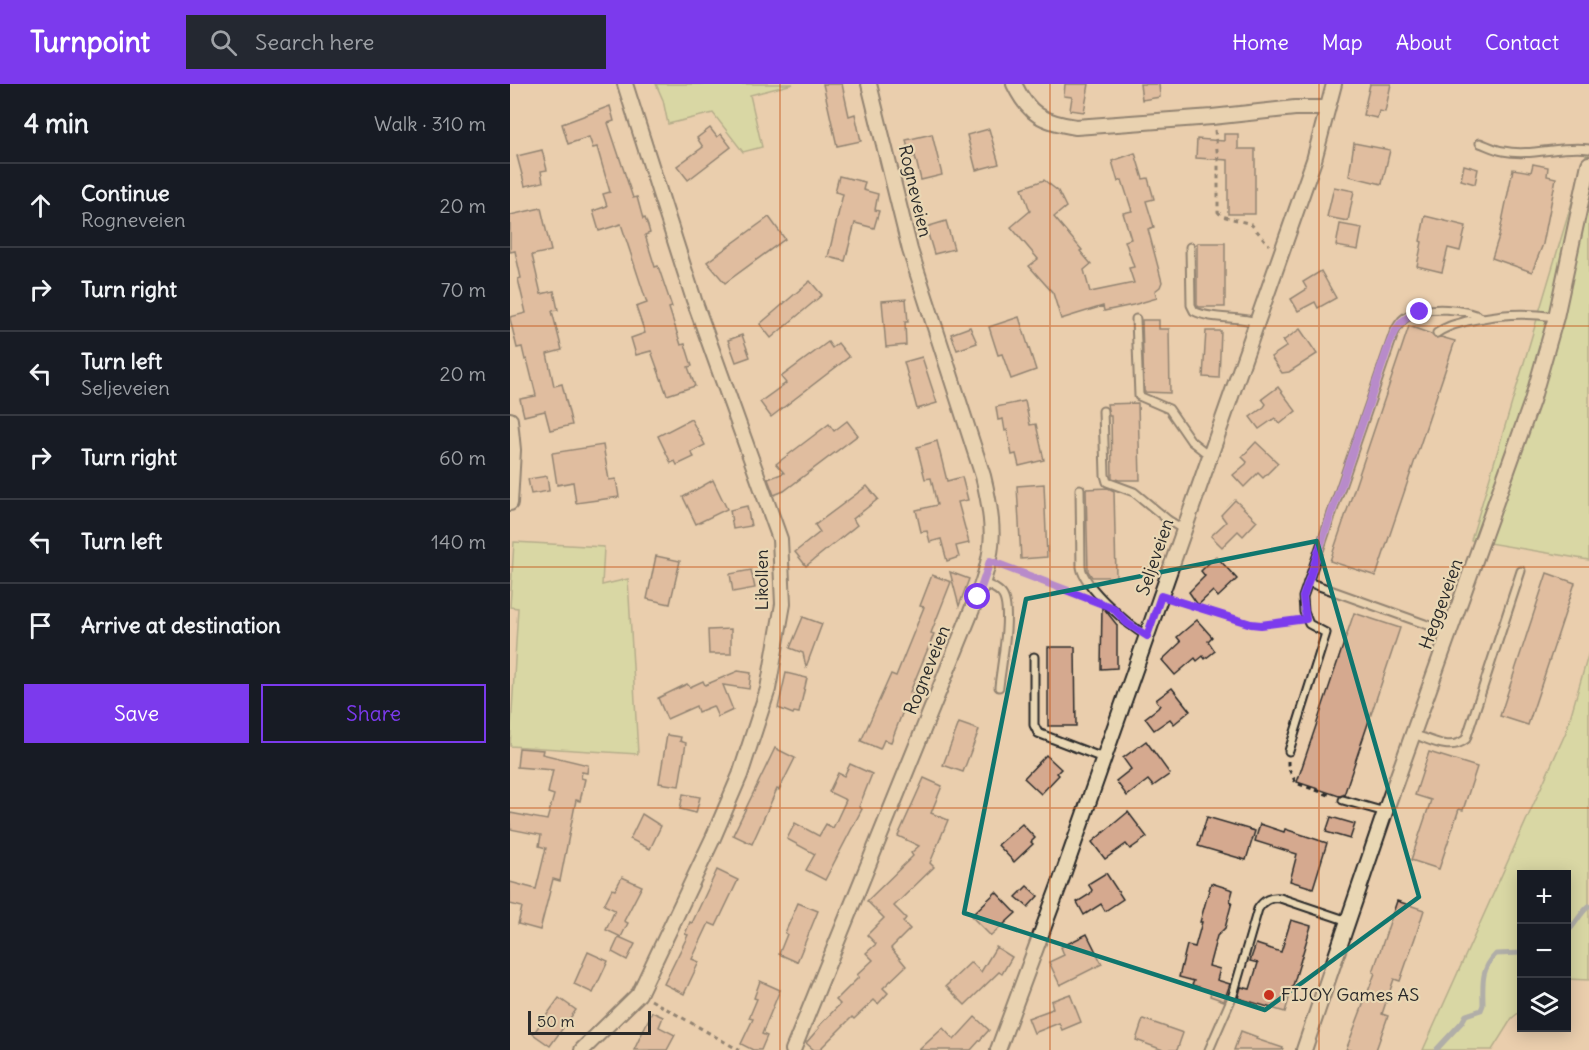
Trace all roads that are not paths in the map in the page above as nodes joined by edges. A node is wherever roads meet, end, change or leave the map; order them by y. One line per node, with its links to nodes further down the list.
1 (625, 84): 34 (street, Likollen)
2 (869, 84): 23 (street, Rogneveien)
3 (1014, 84): 5 (street)
4 (1334, 84): 5 (street, Seljeveien)
5 (1327, 108): 13 (street, Seljeveien)
6 (1480, 143): 7 (lane)
7 (1589, 149)
8 (1589, 164): 10 (street, Heggeveien)
9 (1190, 247): 13 (lane)
10 (1556, 317): 11 (lane); 24 (street, Heggeveien)
11 (1482, 318): 14 (lane); 22 (lane)
12 (1136, 319): 17 (lane)
13 (1257, 322): 17 (street, Seljeveien)
14 (1437, 333)
15 (1103, 411): 20 (lane)
16 (510, 420): 19 (street)
17 (1210, 456): 20 (street, Seljeveien)
18 (1080, 489): 25 (lane)
19 (510, 503)
20 (1184, 530): 25 (street, Seljeveien)
21 (1521, 571): 28 (lane)
22 (1308, 582): 24 (lane); 29 (lane)
23 (983, 583): 27 (lane); 35 (street, Rogneveien)
24 (1450, 633): 28 (street, Heggeveien)
25 (1147, 636): 30 (street, Seljeveien)
26 (1034, 657): 30 (lane)
27 (999, 687)
28 (1413, 734): 32 (street, Heggeveien)
29 (1289, 751)
30 (1103, 758): 36 (street, Seljeveien)
31 (1343, 800): 32 (lane)
32 (1385, 812): 33 (street, Heggeveien)
33 (1348, 921): 37 (lane); 38 (street, Heggeveien)
34 (582, 1050)
35 (793, 1050)
36 (998, 1050)
37 (1209, 1050)
38 (1305, 1050)

